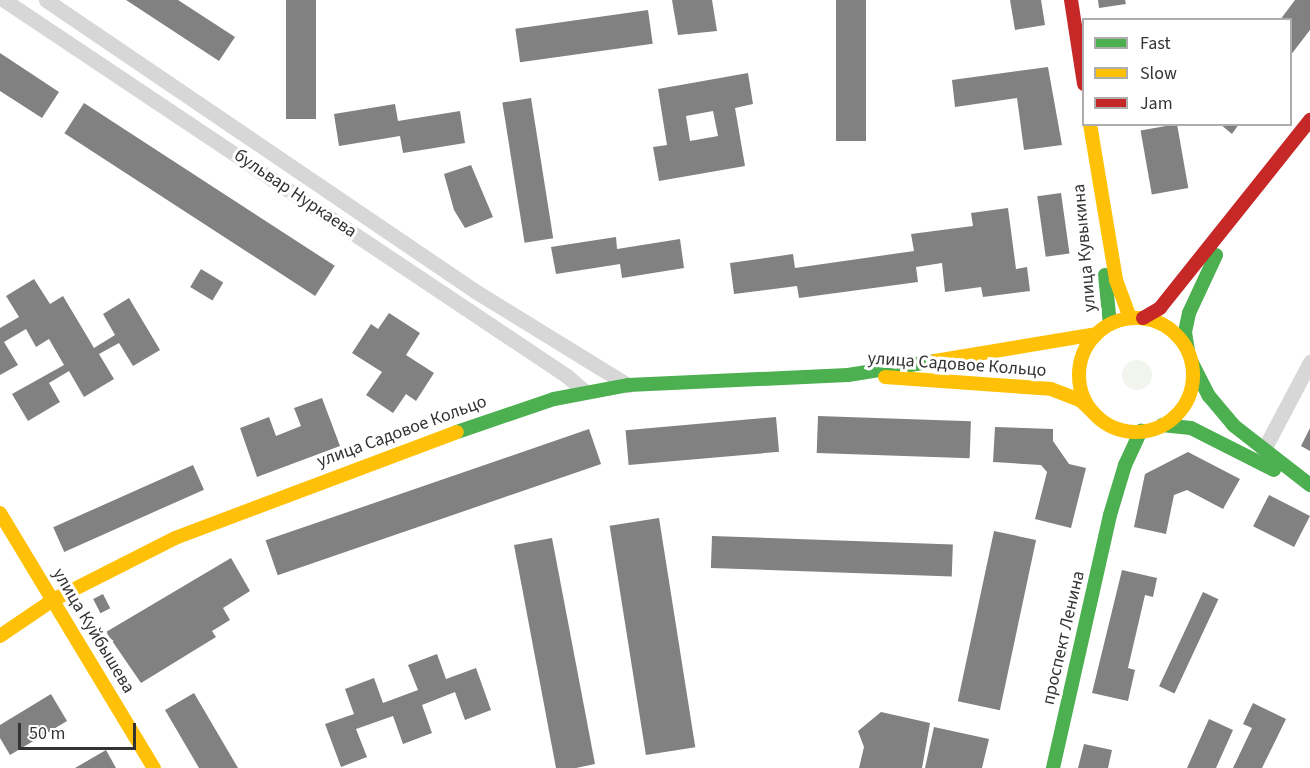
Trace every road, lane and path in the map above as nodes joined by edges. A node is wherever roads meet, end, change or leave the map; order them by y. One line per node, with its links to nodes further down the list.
1 (4, 0): 16 (street, бульвар Нуркаева)
2 (46, 0): 15 (street, бульвар Нуркаева)
3 (1071, 0): 4 (main road)
4 (1082, 77)
5 (1310, 120): 7 (main road)
6 (1090, 126): 8 (main road, улица Кувыкина)
7 (1287, 150): 9 (main road); 12 (main road)
8 (1096, 170): 9 (main road, улица Кувыкина); 10 (main road, улица Кувыкина)
9 (1136, 318): 10 (main road); 12 (main road)
10 (1110, 324): 11 (main road)
11 (1096, 334): 14 (main road, улица Садовое Кольцо); 17 (main road)
12 (1190, 357): 19 (main road); 21 (main road)
13 (1310, 362): 21 (street)
14 (848, 375): 15 (main road, улица Садовое Кольцо); 17 (main road, улица Садовое Кольцо)
15 (628, 385): 16 (main road, улица Садовое Кольцо)
16 (584, 391): 25 (main road, улица Садовое Кольцо)
17 (1093, 412): 18 (main road)
18 (1110, 425): 20 (main road); 24 (main road, проспект Ленина)
19 (1162, 425): 20 (main road); 22 (main road)
20 (1141, 431): 24 (main road, проспект Ленина)
21 (1263, 451): 22 (main road)
22 (1310, 486)
23 (0, 513): 25 (main road, улица Куйбышева)
24 (1110, 515): 28 (main road, проспект Ленина)
25 (53, 600): 26 (main road, улица Садовое Кольцо); 27 (main road, улица Куйбышева)
26 (0, 636)
27 (154, 768)
28 (1053, 768)

